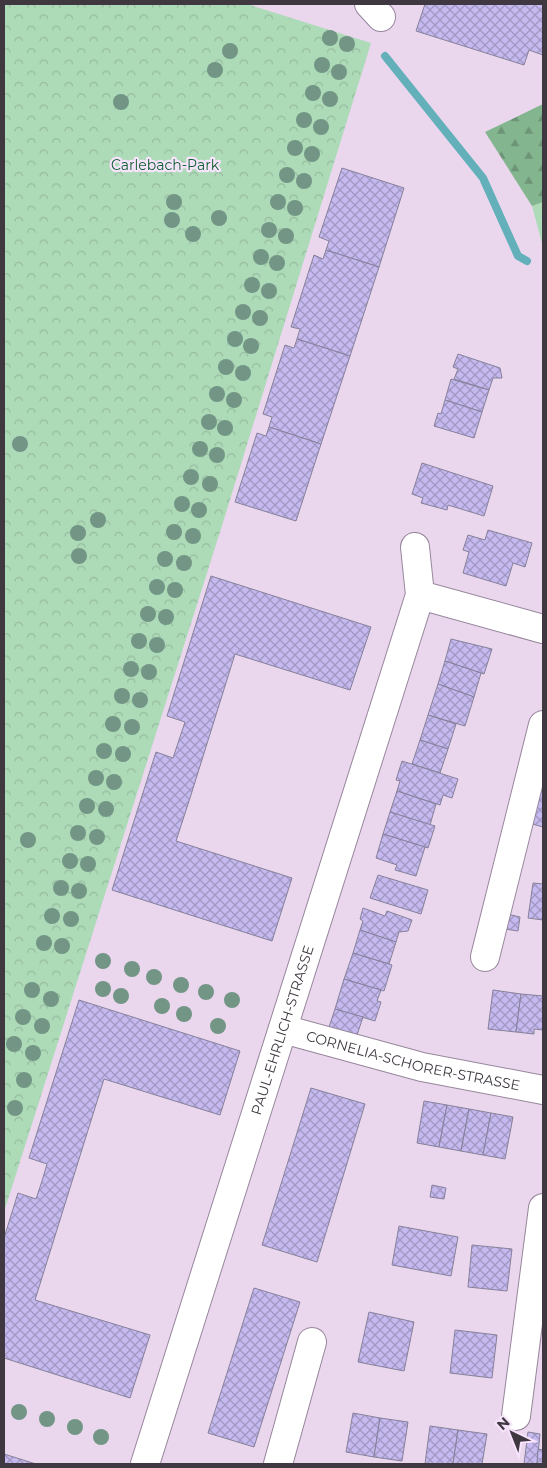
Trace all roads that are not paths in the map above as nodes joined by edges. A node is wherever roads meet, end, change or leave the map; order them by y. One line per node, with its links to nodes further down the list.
1 (415, 547): 2 (street)
2 (420, 595): 3 (street); 6 (street, PAUL-EHRLICH-STRASSE)
3 (543, 629)
4 (543, 725): 5 (street)
5 (485, 957)
6 (283, 1029): 7 (street, CORNELIA-SCHORER-STRASSE); 11 (street, PAUL-EHRLICH-STRASSE)
7 (543, 1090)
8 (543, 1208): 10 (street)
9 (312, 1342): 12 (street)
10 (516, 1416)
11 (145, 1464)
12 (278, 1464)

